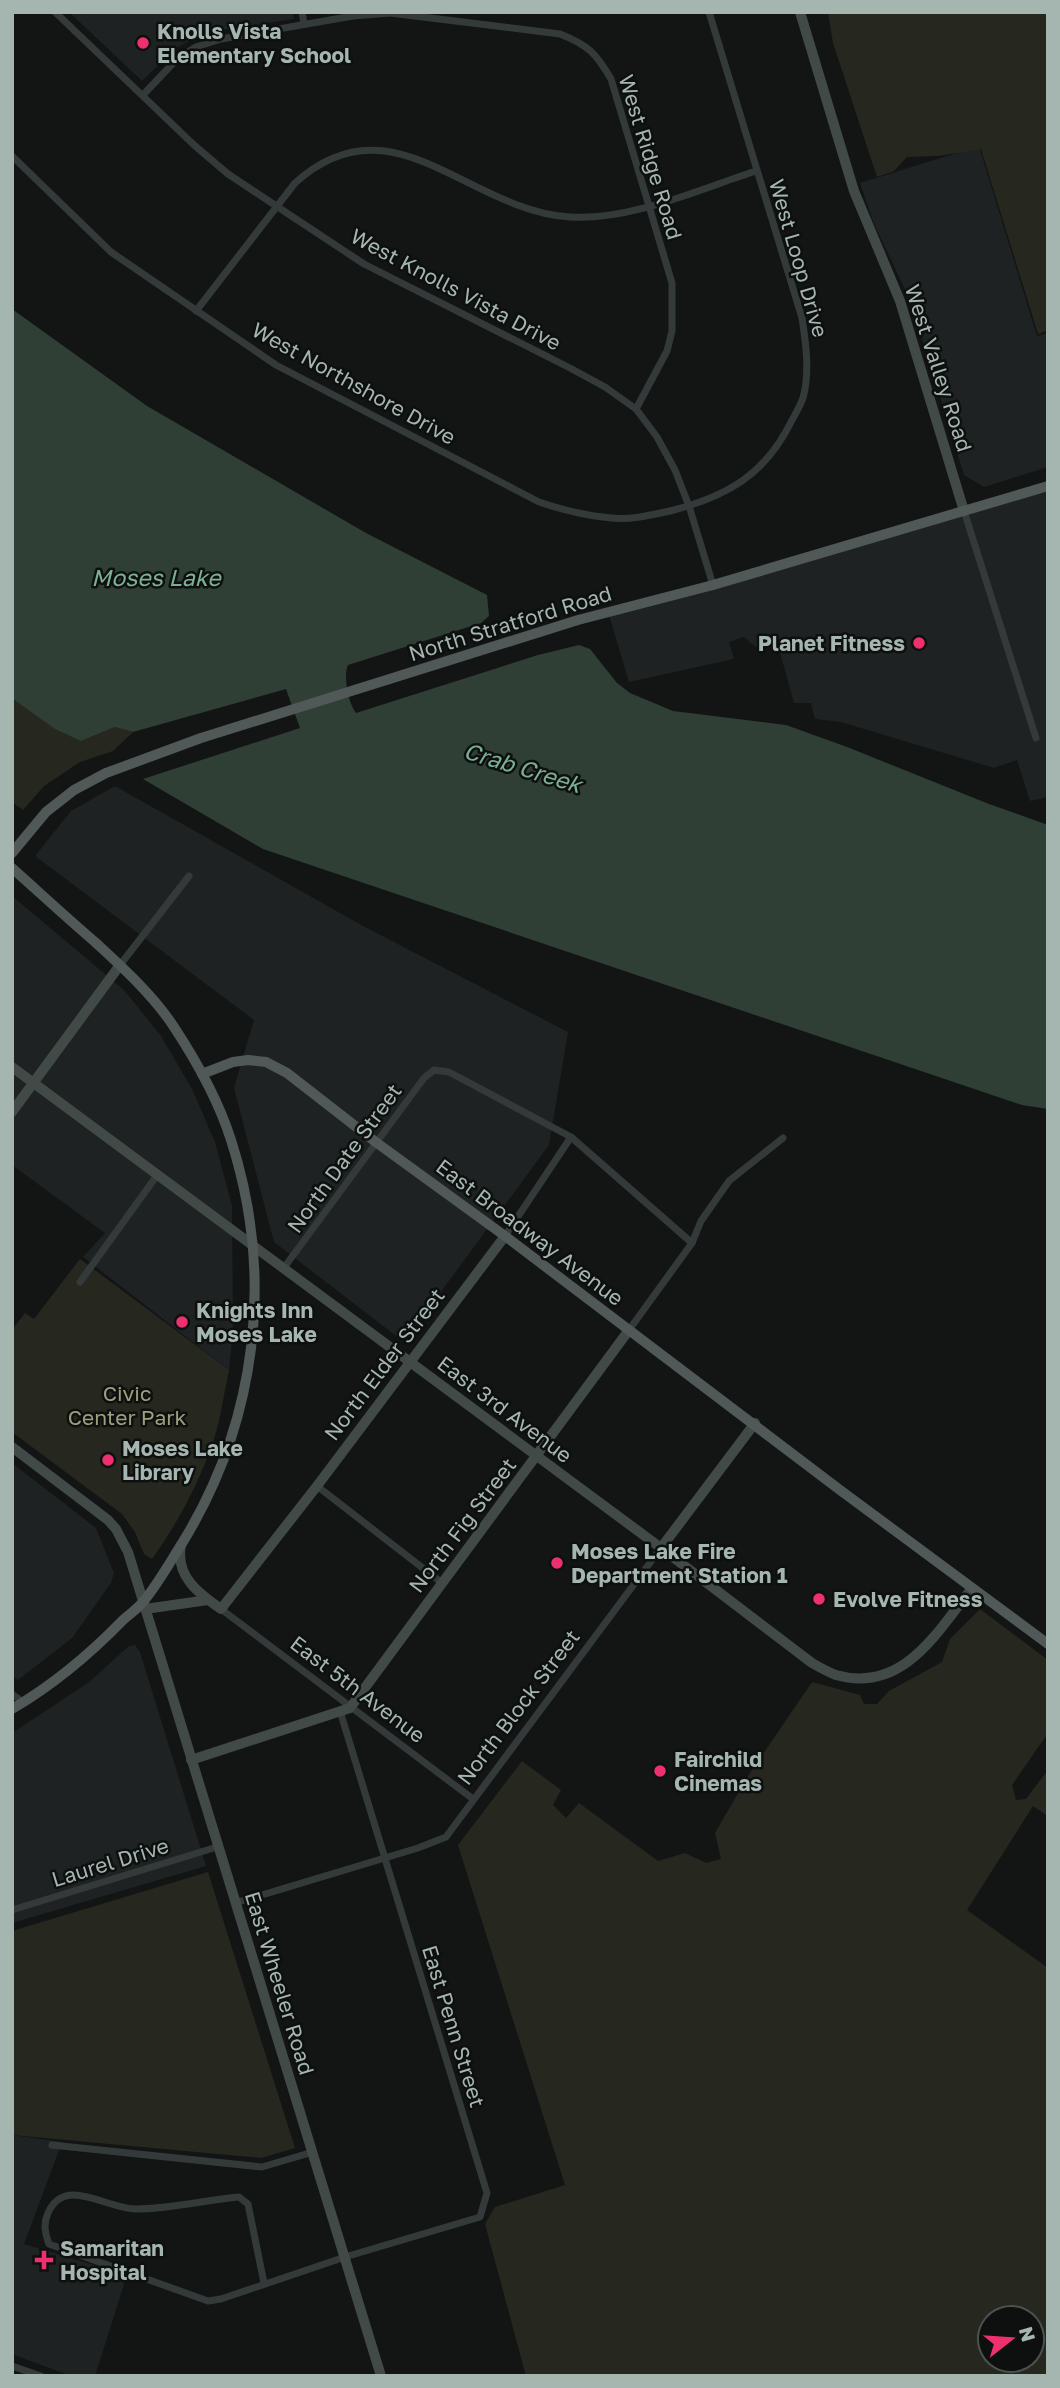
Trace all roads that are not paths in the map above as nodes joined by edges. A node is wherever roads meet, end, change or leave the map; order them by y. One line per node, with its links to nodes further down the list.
1 (55, 12): 6 (street, West Knolls Vista Drive)
2 (302, 12): 5 (street)
3 (709, 12): 8 (street, West Loop Drive)
4 (800, 12): 15 (main road, West Valley Road)
5 (304, 24): 6 (street, West Ridge Road); 10 (street, West Ridge Road)
6 (143, 95): 9 (street, West Knolls Vista Drive)
7 (12, 156): 11 (street, West Northshore Drive)
8 (756, 171): 10 (street); 14 (street, West Loop Drive)
9 (277, 205): 10 (street); 11 (street); 12 (street, West Knolls Vista Drive)
10 (649, 206): 12 (street, West Ridge Road)
11 (196, 312): 14 (street, West Northshore Drive)
12 (636, 410): 14 (street, West Knolls Vista Drive)
13 (1048, 486): 15 (main road, North Stratford Road)
14 (689, 506): 16 (street, West Knolls Vista Drive)
15 (964, 511): 16 (main road, North Stratford Road); 17 (street, West Valley Road)
16 (713, 585): 18 (main road, North Stratford Road)
17 (1036, 738)
18 (12, 853)
19 (12, 868): 21 (main road)
20 (189, 876): 21 (street)
21 (120, 965): 23 (main road); 24 (main road)
22 (12, 1067): 24 (main road, East 3rd Avenue)
23 (202, 1074): 28 (main road, East Broadway Avenue); 32 (main road)
24 (34, 1083): 25 (main road); 29 (main road, East 3rd Avenue)
25 (12, 1112)
26 (571, 1137): 28 (street, North Date Street); 30 (street, North Elder Street); 31 (street)
27 (783, 1138): 31 (street, North Fig Street)
28 (377, 1143): 30 (main road, East Broadway Avenue); 33 (street, North Date Street)
29 (158, 1174): 32 (main road, East 3rd Avenue); 34 (street)
30 (505, 1236): 35 (main road, East Broadway Avenue); 36 (main road, North Elder Street)
31 (692, 1242): 35 (street, North Fig Street)
32 (252, 1245): 33 (main road, East 3rd Avenue); 41 (main road)
33 (283, 1269): 36 (main road, East 3rd Avenue)
34 (80, 1282)
35 (629, 1330): 37 (main road, East Broadway Avenue); 39 (main road, North Fig Street)
36 (410, 1362): 39 (main road, East 3rd Avenue); 40 (main road, North Elder Street)
37 (755, 1423): 42 (main road, North Block Street); 44 (main road, East Broadway Avenue)
38 (12, 1447): 46 (main road)
39 (537, 1457): 42 (main road, East 3rd Avenue); 43 (main road, North Fig Street)
40 (317, 1486): 43 (street); 47 (main road, North Elder Street)
41 (182, 1544): 45 (main road); 46 (main road)
42 (661, 1548): 44 (main road, East 3rd Avenue); 54 (street, North Block Street)
43 (442, 1583): 52 (main road, North Fig Street)
44 (972, 1588): 48 (main road, East Broadway Avenue)
45 (208, 1600): 46 (main road); 47 (main road)
46 (144, 1605): 50 (main road); 53 (main road, East Wheeler Road)
47 (221, 1609): 52 (street, East 5th Avenue)
48 (1048, 1644)
49 (12, 1695): 50 (street)
50 (23, 1702): 51 (main road)
51 (12, 1709)
52 (345, 1709): 53 (main road); 54 (street, East 5th Avenue); 56 (street, East Penn Street)
53 (191, 1760): 55 (main road, East Wheeler Road)
54 (473, 1799): 56 (street, North Block Street)
55 (218, 1847): 57 (main road, East Wheeler Road); 58 (street, Laurel Drive)
56 (385, 1858): 57 (street, North Block Street); 61 (street, East Penn Street)
57 (234, 1903): 60 (main road, East Wheeler Road)
58 (12, 1910)
59 (52, 2145): 60 (street)
60 (313, 2152): 61 (main road, East Wheeler Road)
61 (345, 2257): 62 (street); 65 (main road, East Wheeler Road)
62 (264, 2283): 62 (street)
63 (12, 2365): 64 (street)
64 (41, 2376)
65 (381, 2376)

